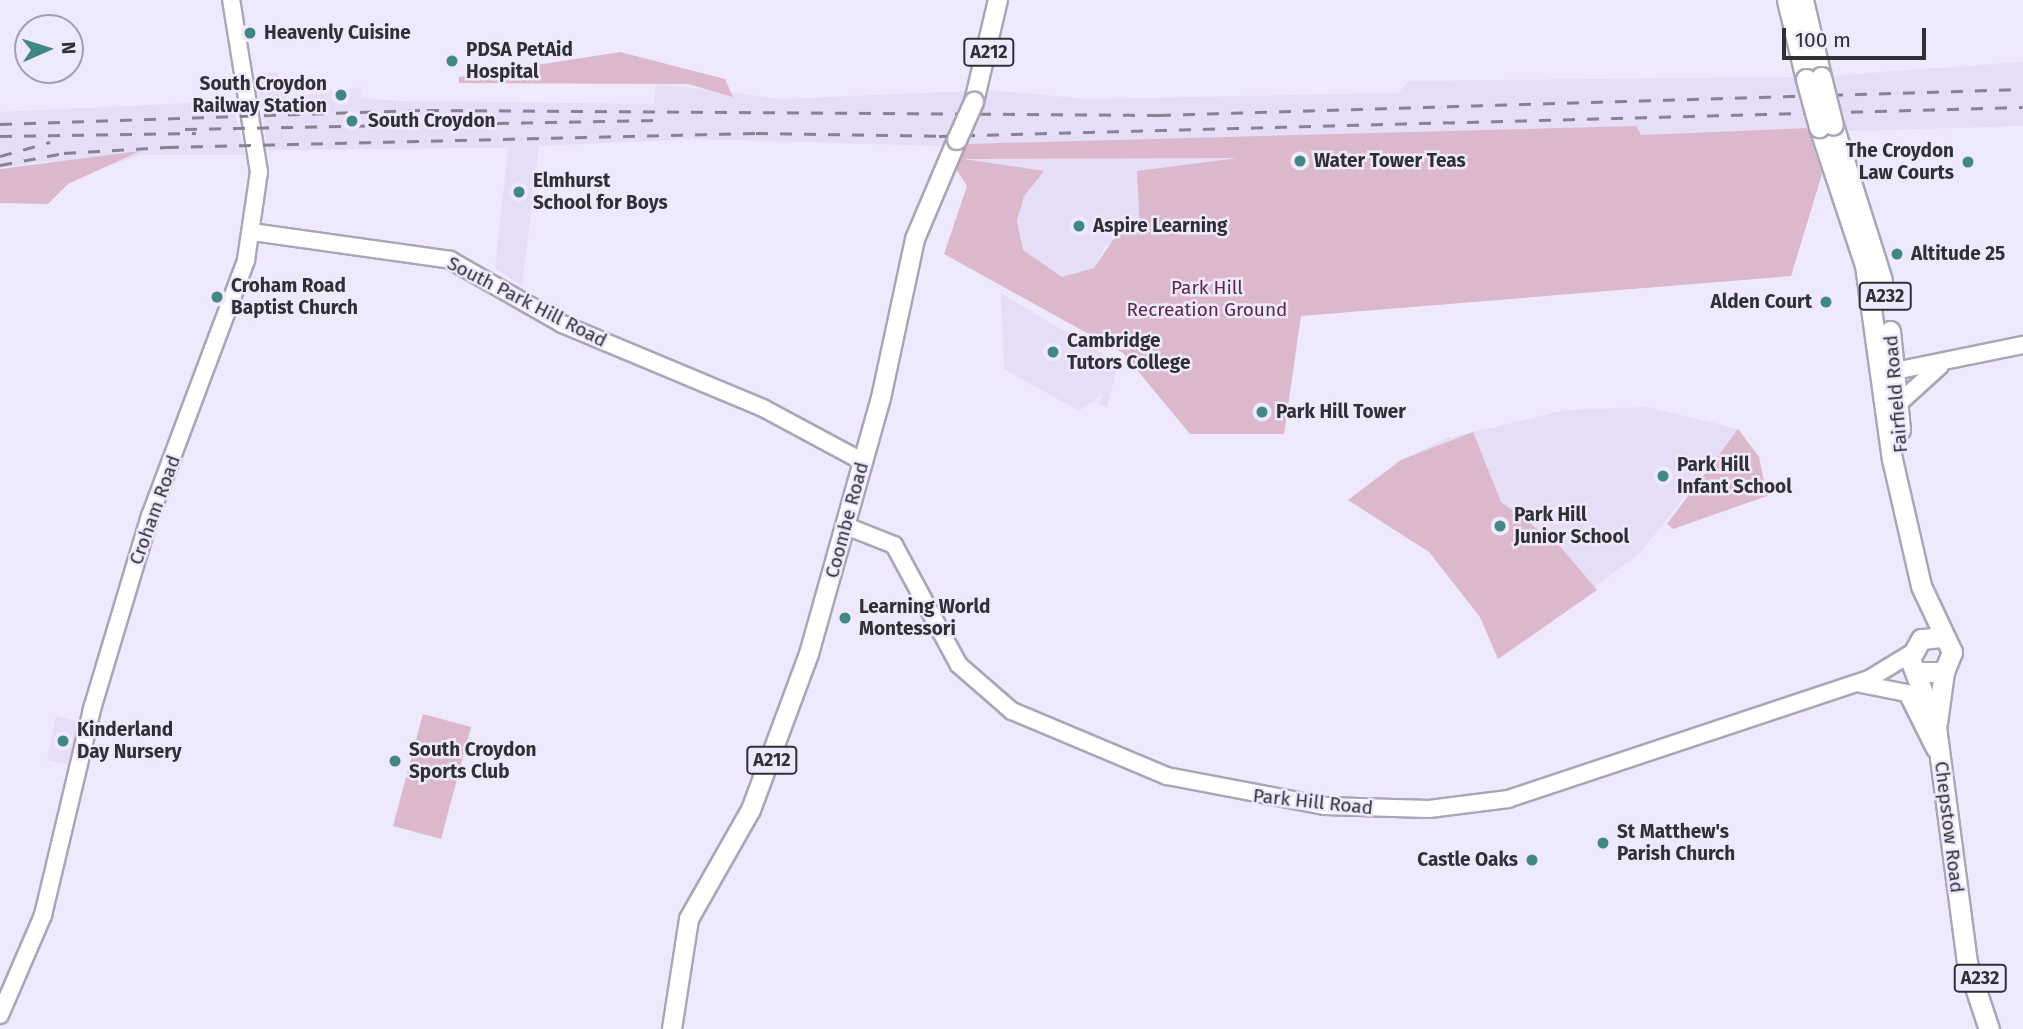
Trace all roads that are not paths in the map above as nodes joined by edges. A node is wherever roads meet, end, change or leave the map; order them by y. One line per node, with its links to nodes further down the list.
1 (231, 0): 6 (main road, Croham Road)
2 (998, 0): 11 (main road, Coombe Road / A212, bridge)
3 (1787, 0): 5 (highway, A232)
4 (1803, 0): 5 (highway, A232)
5 (1814, 78): 9 (highway, Fairfield Road / A232, bridge)
6 (253, 232): 11 (main road, South Park Hill Road); 22 (main road, Croham Road)
7 (2023, 345): 8 (main road)
8 (1942, 364): 9 (main road); 10 (main road)
9 (1890, 373): 10 (highway, Fairfield Road / A232); 12 (highway, Fairfield Road / A232)
10 (1899, 403): 12 (highway, Fairfield Road / A232)
11 (862, 461): 13 (main road, Coombe Road / A212)
12 (1900, 485): 14 (highway, Fairfield Road / A232)
13 (846, 526): 18 (main road, Park Hill Road); 23 (main road, Coombe Road / A212)
14 (1921, 586): 15 (highway, Fairfield Road / A232); 16 (highway, Fairfield Road / A232)
15 (1941, 637): 16 (highway); 17 (highway, Fairfield Road)
16 (1914, 656): 17 (highway); 18 (main road, Park Hill Road); 19 (highway, Chepstow Road / A232)
17 (1944, 672): 19 (highway, Chepstow Road / A232)
18 (1852, 684): 20 (main road)
19 (1936, 727): 20 (highway, Chepstow Road / A232)
20 (1940, 760): 21 (highway, Chepstow Road / A232)
21 (1963, 926): 24 (highway, Chepstow Road / A232); 25 (highway, Chepstow Road / A232)
22 (0, 1015)
23 (672, 1029)
24 (1989, 1029)
25 (1998, 1029)

